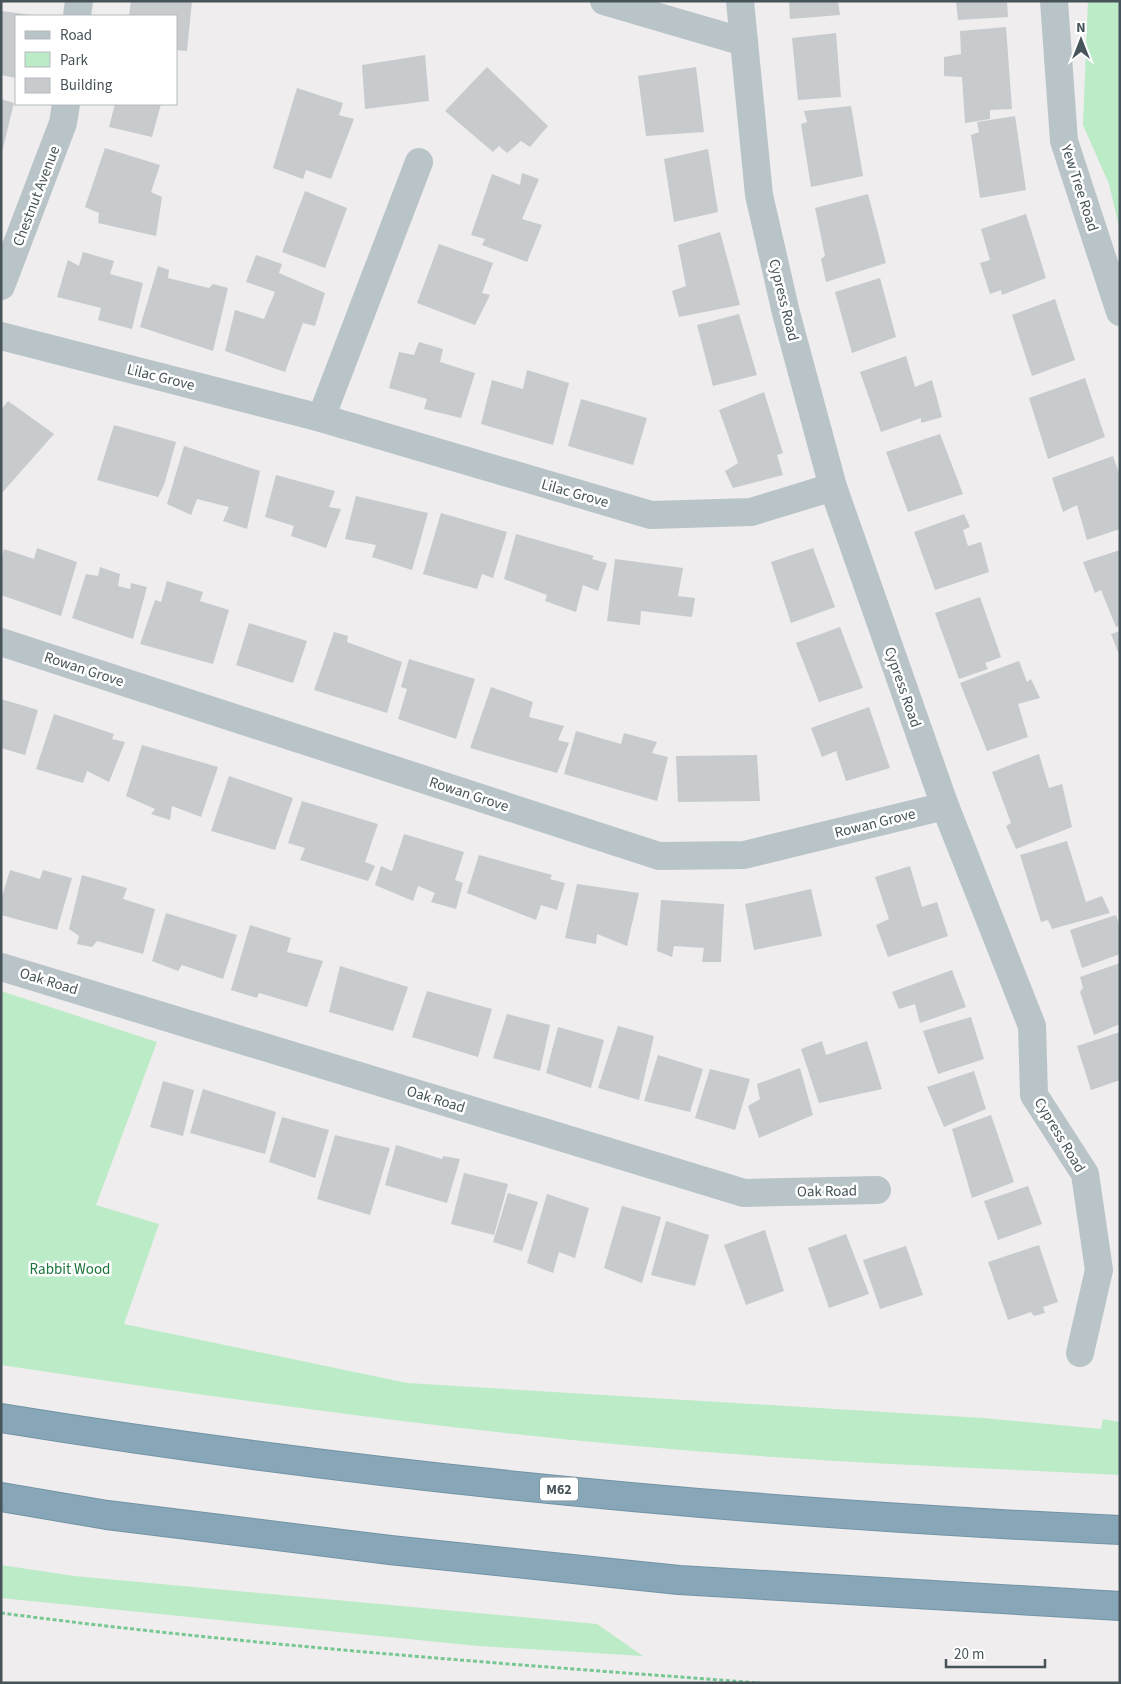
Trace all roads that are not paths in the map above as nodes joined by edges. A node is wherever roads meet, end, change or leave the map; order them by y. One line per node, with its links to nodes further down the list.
1 (79, 1): 5 (street)
2 (604, 1): 6 (street)
3 (740, 1): 6 (street, Cypress Road)
4 (1054, 1): 10 (street, Yew Tree Road)
5 (77, 15)
6 (744, 42): 13 (street, Cypress Road)
7 (66, 105): 9 (street, Chestnut Avenue)
8 (419, 162): 12 (street)
9 (1, 286)
10 (1120, 312)
11 (1, 336): 12 (street, Lilac Grove)
12 (321, 418): 13 (street, Lilac Grove)
13 (833, 487): 15 (street, Cypress Road)
14 (1, 642): 15 (street, Rowan Grove)
15 (945, 806): 18 (street, Cypress Road)
16 (1, 967): 17 (street, Oak Road)
17 (877, 1190)
18 (1080, 1352)
19 (1, 1418): 21 (highway, M62)
20 (1, 1497): 22 (highway)
21 (1120, 1530)
22 (1120, 1606)

